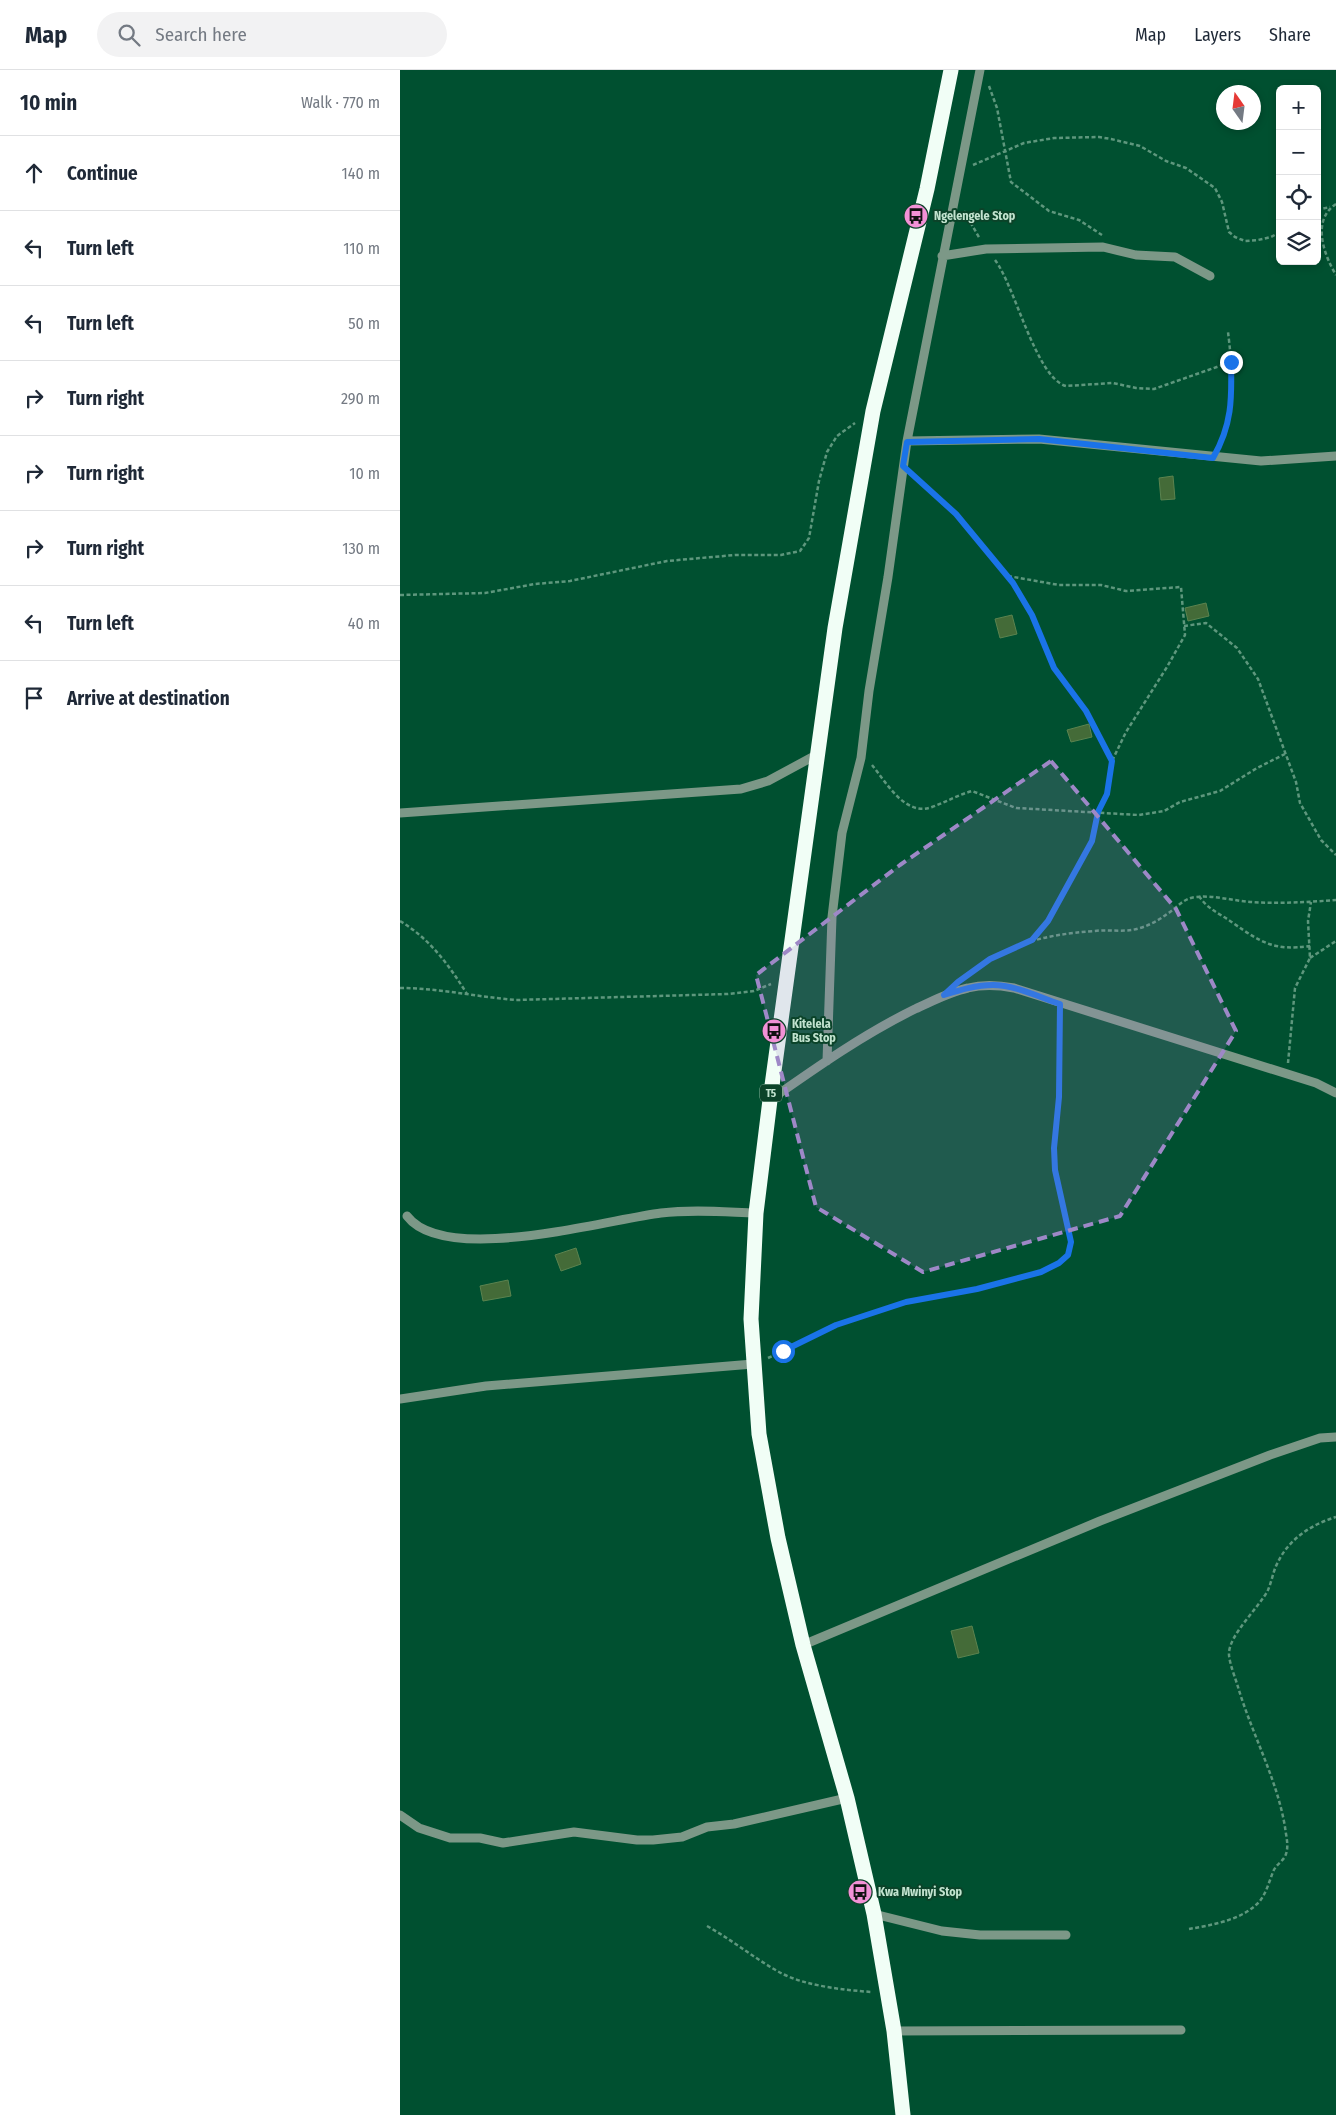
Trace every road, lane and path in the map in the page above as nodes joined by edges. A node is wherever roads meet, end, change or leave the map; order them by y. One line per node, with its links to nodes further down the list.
1 (951, 70): 17 (highway, T5)
2 (980, 73): 3 (path); 4 (street)
3 (1004, 150): 4 (path); 9 (path); 10 (path)
4 (960, 172): 5 (street)
5 (955, 196): 11 (path); 12 (street)
6 (1336, 204): 7 (path)
7 (1332, 207): 8 (path); 13 (path)
8 (1321, 209)
9 (1276, 234)
10 (1113, 248): 11 (street); 14 (street)
11 (986, 249): 12 (street); 16 (path)
12 (942, 256): 18 (street)
13 (1336, 275)
14 (1210, 276)
15 (1228, 332): 16 (path)
16 (1231, 362): 20 (path)
17 (873, 411): 23 (path); 26 (highway, T5)
18 (907, 442): 20 (street); 21 (street)
19 (1336, 456): 20 (street)
20 (1213, 458)
21 (903, 466): 22 (path); 25 (street)
22 (1008, 576): 24 (path); 28 (path)
23 (400, 595)
24 (1184, 626): 27 (path); 28 (path)
25 (862, 752): 29 (path); 45 (street)
26 (818, 754): 30 (street); 40 (highway, T5)
27 (1285, 754): 29 (path); 31 (path)
28 (1112, 761): 29 (path)
29 (1098, 812): 36 (path)
30 (400, 813)
31 (1336, 856)
32 (1199, 896): 34 (path); 36 (path); 38 (path)
33 (1336, 900): 34 (path)
34 (1312, 902): 38 (path)
35 (400, 921): 43 (path)
36 (1032, 940): 41 (path)
37 (1336, 941): 39 (path)
38 (1310, 946): 39 (path)
39 (1310, 958): 46 (path)
40 (786, 978): 43 (path); 48 (highway, T5)
41 (964, 978)
42 (400, 988): 43 (path)
43 (468, 995)
44 (1060, 1004): 45 (street); 46 (street); 51 (path)
45 (827, 1061): 48 (street)
46 (1287, 1074): 47 (street)
47 (1336, 1093)
48 (770, 1100): 49 (highway, T5)
49 (756, 1213): 50 (street); 51 (highway, T5)
50 (406, 1216)
51 (753, 1364): 52 (street); 55 (highway, T5)
52 (400, 1399)
53 (1336, 1437): 55 (street)
54 (1336, 1517): 60 (path)
55 (803, 1644): 56 (highway, T5)
56 (847, 1798): 57 (street); 58 (highway, T5)
57 (400, 1815)
58 (874, 1914): 61 (street); 62 (highway, T5)
59 (707, 1926): 62 (path)
60 (1189, 1929)
61 (1066, 1934)
62 (888, 1994): 64 (highway, T5)
63 (1181, 2030): 64 (street)
64 (894, 2031): 65 (highway, T5)
65 (902, 2115)

